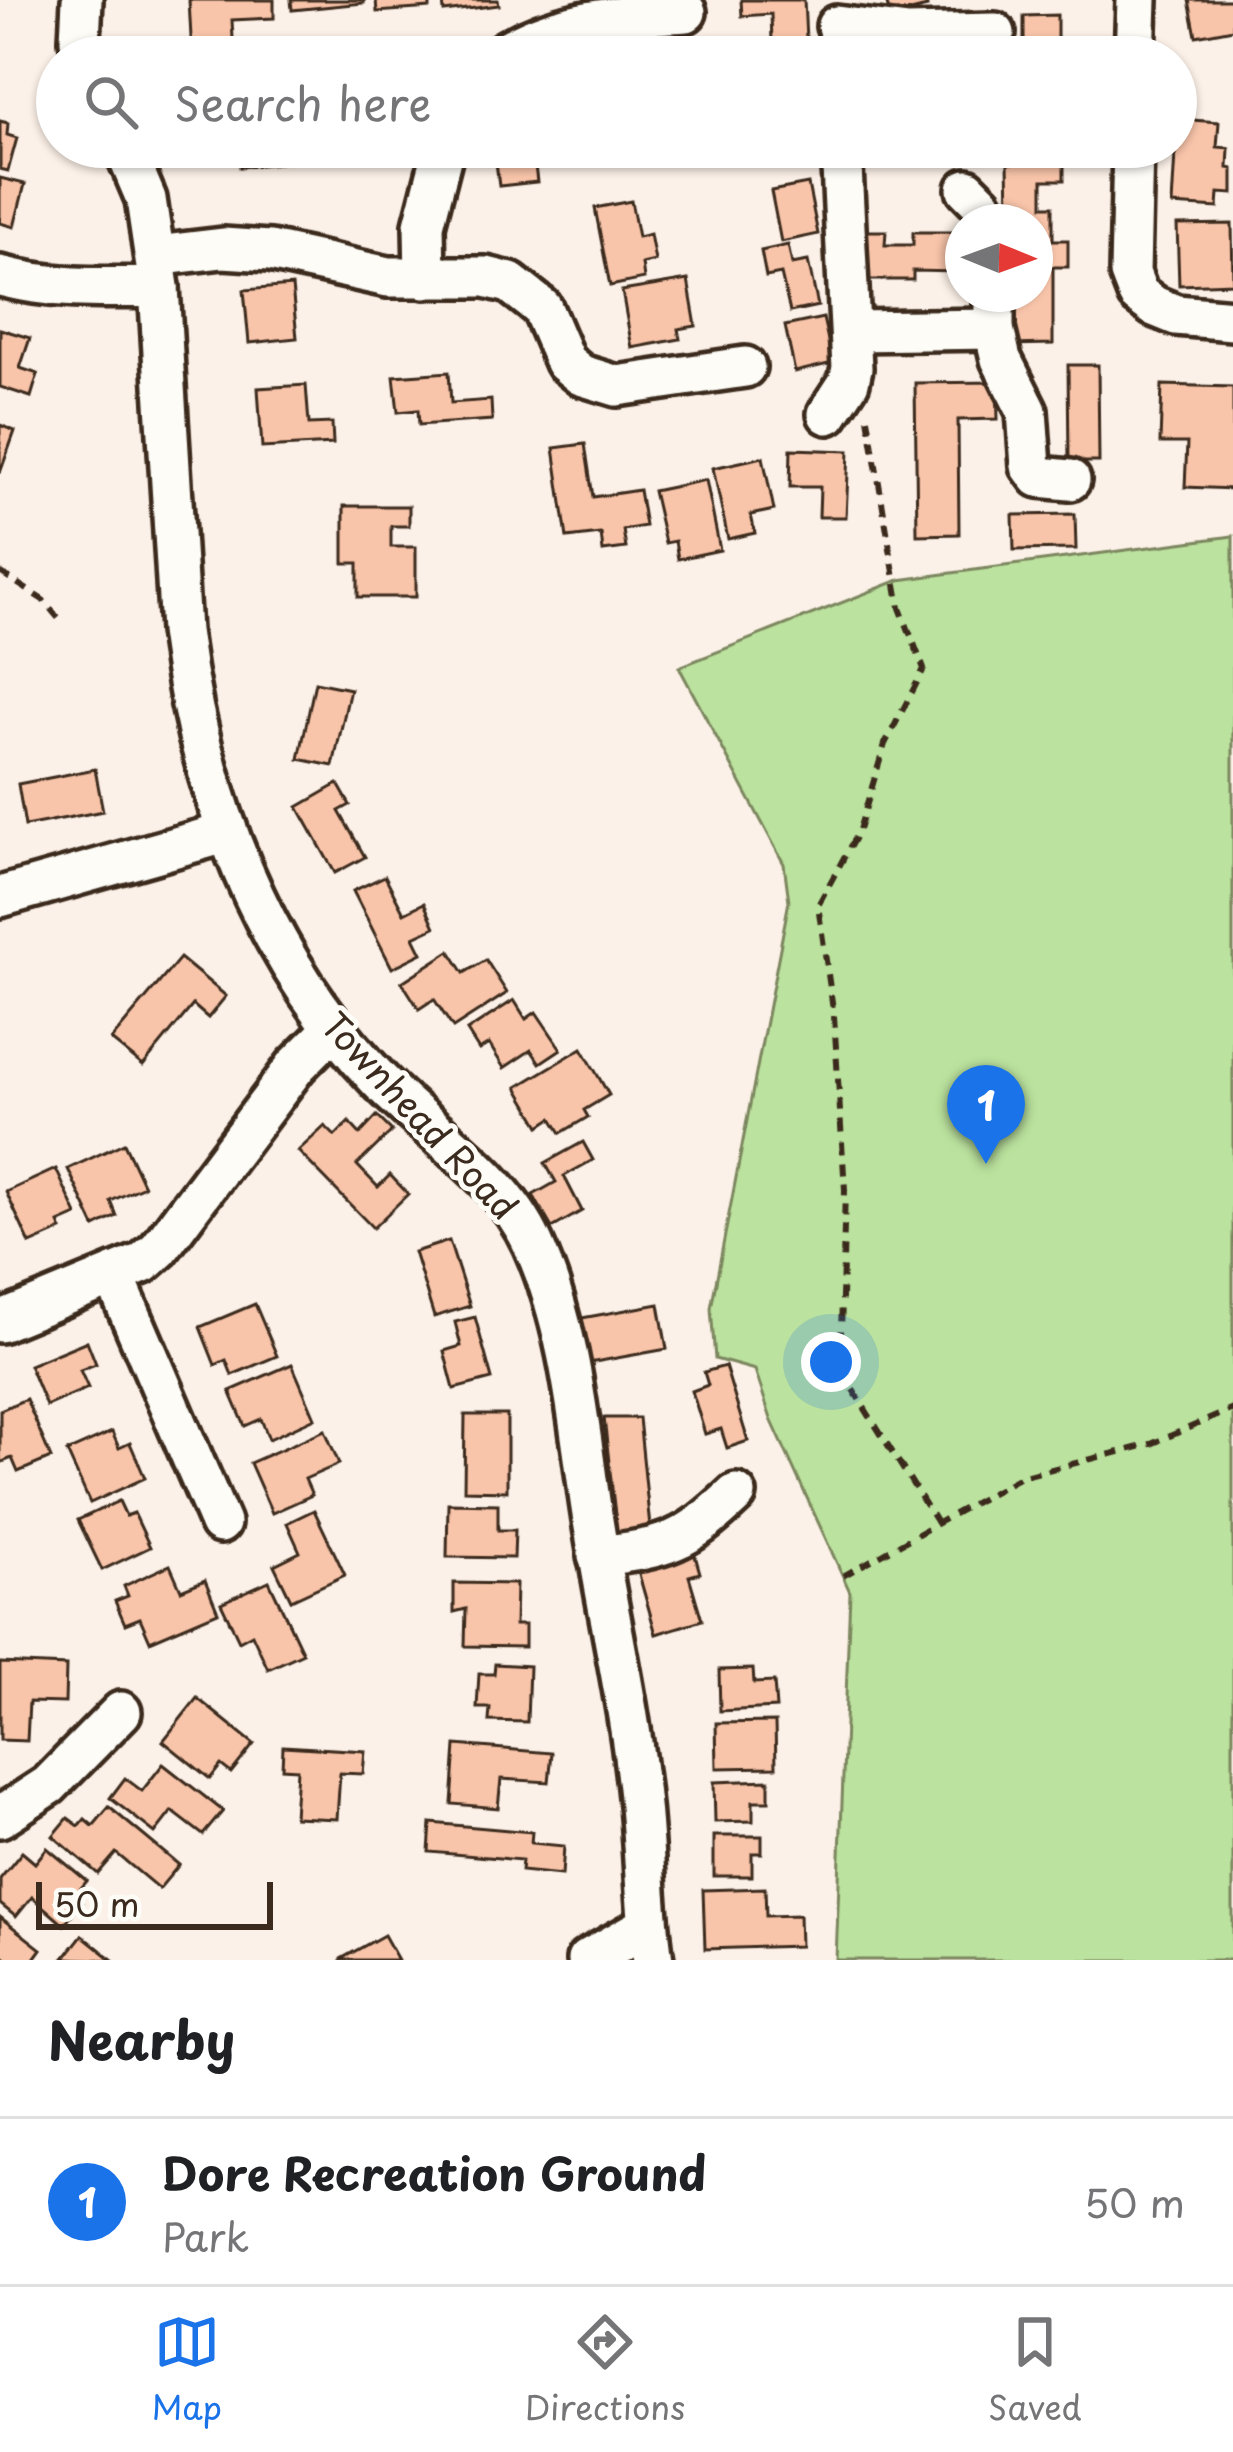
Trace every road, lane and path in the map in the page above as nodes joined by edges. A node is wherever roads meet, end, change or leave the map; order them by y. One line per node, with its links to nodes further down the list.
1 (82, 0): 7 (street)
2 (1137, 0): 9 (street)
3 (626, 8): 4 (street); 8 (street)
4 (686, 12)
5 (837, 28): 6 (street)
6 (995, 30)
7 (80, 36)
8 (533, 36)
9 (1136, 36)
10 (133, 168): 16 (street, Townhead Road)
11 (439, 168): 18 (street)
12 (842, 168): 22 (street)
13 (1132, 168): 21 (street)
14 (968, 189): 15 (street)
15 (982, 204)
16 (157, 271): 17 (street); 18 (street); 28 (street, Townhead Road)
17 (0, 276)
18 (425, 278): 23 (street)
19 (987, 312): 22 (street)
20 (994, 312): 25 (street)
21 (1233, 320)
22 (854, 332): 24 (street)
23 (745, 367)
24 (838, 398): 36 (path)
25 (1070, 480)
26 (0, 572): 27 (path)
27 (59, 619)
28 (225, 833): 29 (street); 30 (street, Townhead Road)
29 (0, 897)
30 (334, 1028): 31 (street); 37 (street, Townhead Road)
31 (114, 1276): 32 (street); 35 (street)
32 (0, 1322)
33 (1233, 1409): 36 (path)
34 (736, 1494): 37 (street)
35 (220, 1523)
36 (937, 1523): 38 (path)
37 (598, 1556): 41 (street, Townhead Road)
38 (843, 1576)
39 (121, 1712): 40 (street)
40 (0, 1817)
41 (650, 1943): 42 (street)
42 (587, 1960)

